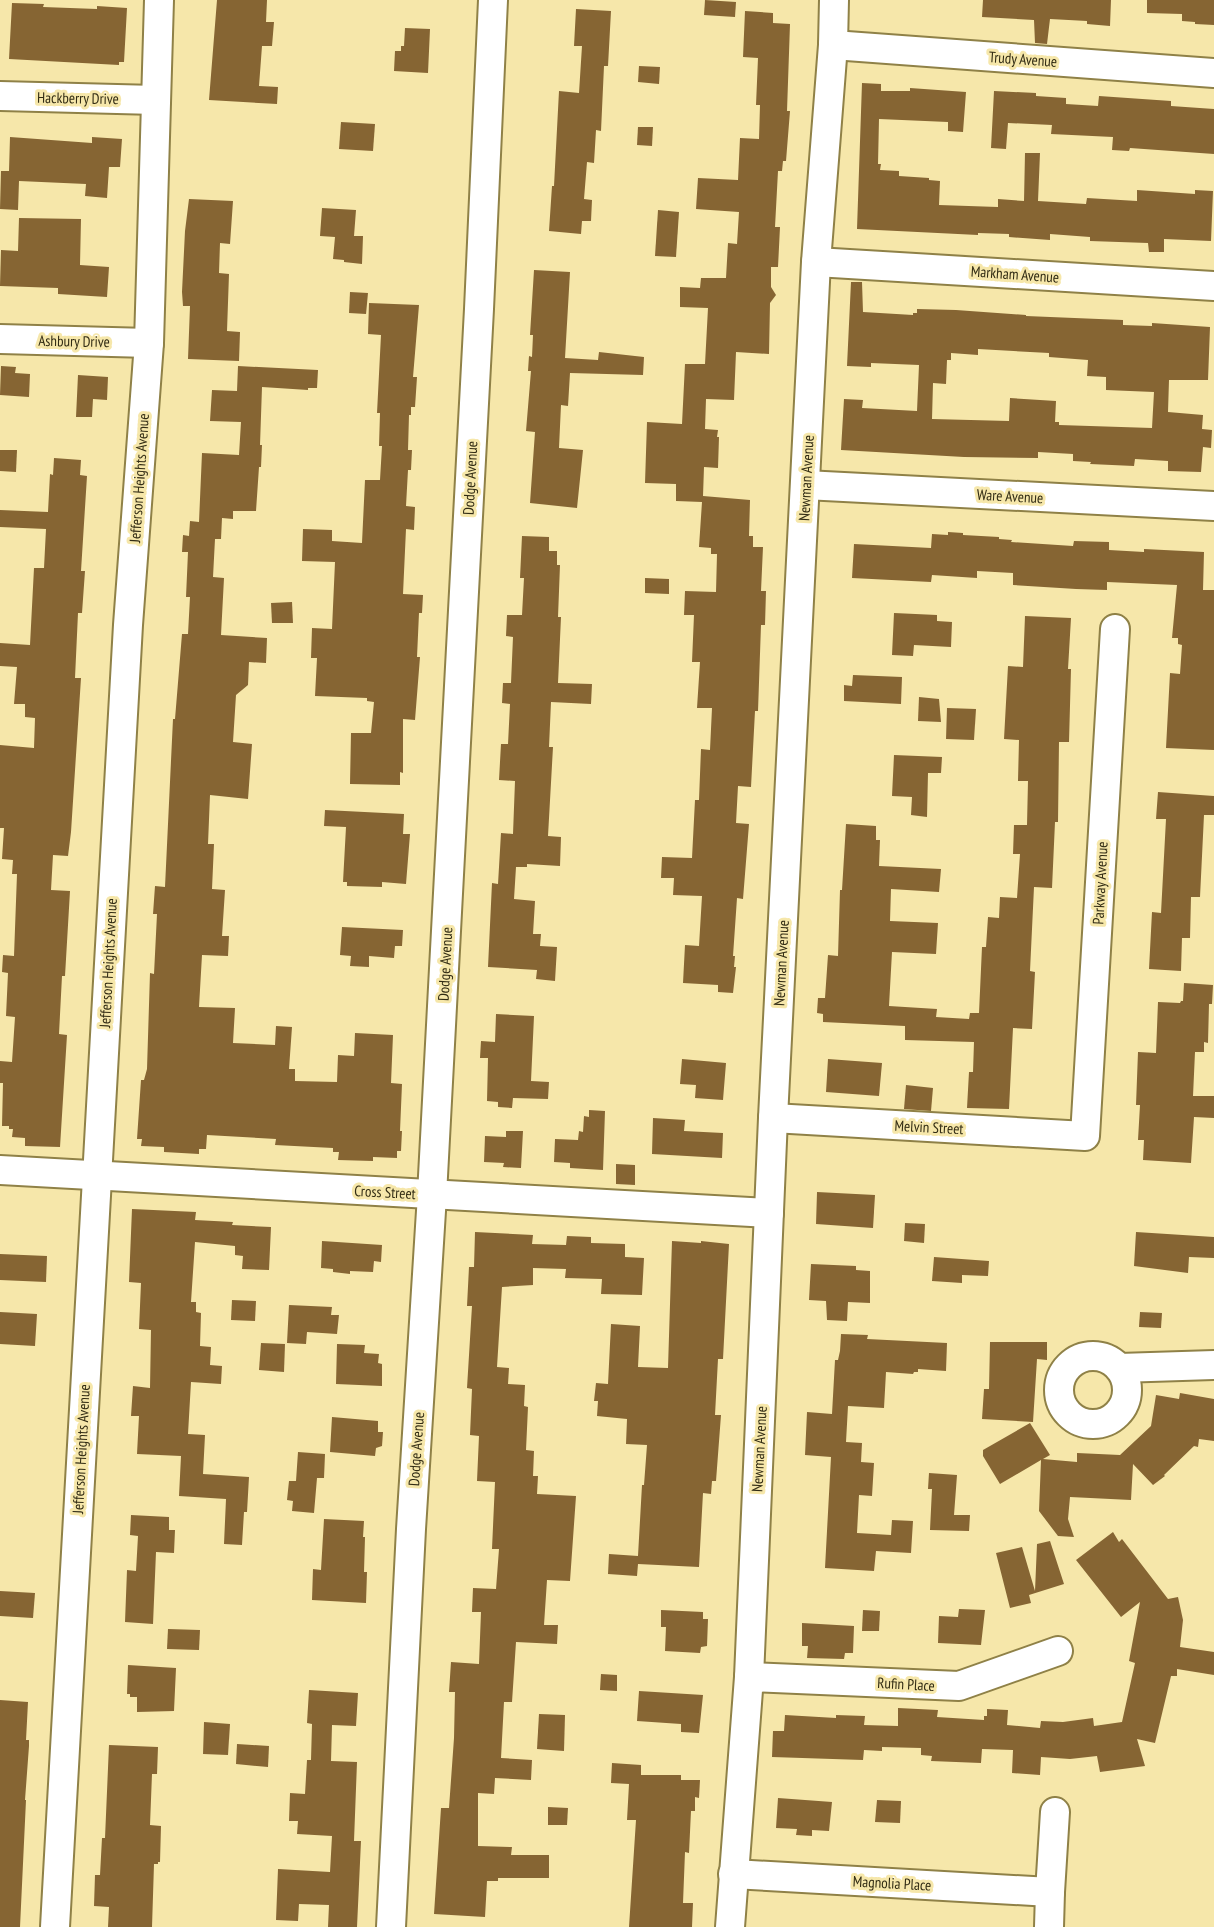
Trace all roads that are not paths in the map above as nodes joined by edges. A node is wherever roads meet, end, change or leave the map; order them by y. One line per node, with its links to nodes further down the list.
1 (159, 0): 7 (street, Jefferson Heights Avenue)
2 (493, 0): 19 (street, Dodge Avenue)
3 (834, 0): 4 (street, Newman Avenue)
4 (833, 45): 5 (street, Trudy Avenue); 8 (street, Newman Avenue)
5 (1214, 73)
6 (0, 96): 7 (street, Hackberry Drive)
7 (156, 100): 11 (street, Jefferson Heights Avenue)
8 (816, 262): 9 (street, Markham Avenue); 12 (street, Newman Avenue)
9 (1214, 286)
10 (0, 339): 11 (street, Ashbury Drive)
11 (149, 343): 18 (street, Jefferson Heights Avenue)
12 (805, 485): 13 (street, Ware Avenue); 15 (street, Newman Avenue)
13 (1214, 506)
14 (1115, 629): 16 (street, Parkway Avenue)
15 (773, 1118): 16 (street, Melvin Street); 20 (street, Newman Avenue)
16 (1085, 1136)
17 (0, 1170): 18 (street, Cross Street)
18 (96, 1174): 19 (street, Cross Street); 28 (street, Jefferson Heights Avenue)
19 (432, 1195): 20 (street, Cross Street); 29 (street, Dodge Avenue)
20 (770, 1213): 24 (street, Newman Avenue)
21 (1214, 1365): 22 (street)
22 (1119, 1368)
23 (1058, 1651): 24 (street, Rufin Place)
24 (748, 1677): 26 (street, Newman Avenue)
25 (1055, 1812): 27 (street)
26 (733, 1874): 27 (street, Magnolia Place); 30 (street, Newman Avenue)
27 (1050, 1892): 31 (street)
28 (55, 1927)
29 (391, 1927)
30 (730, 1927)
31 (1049, 1927)

